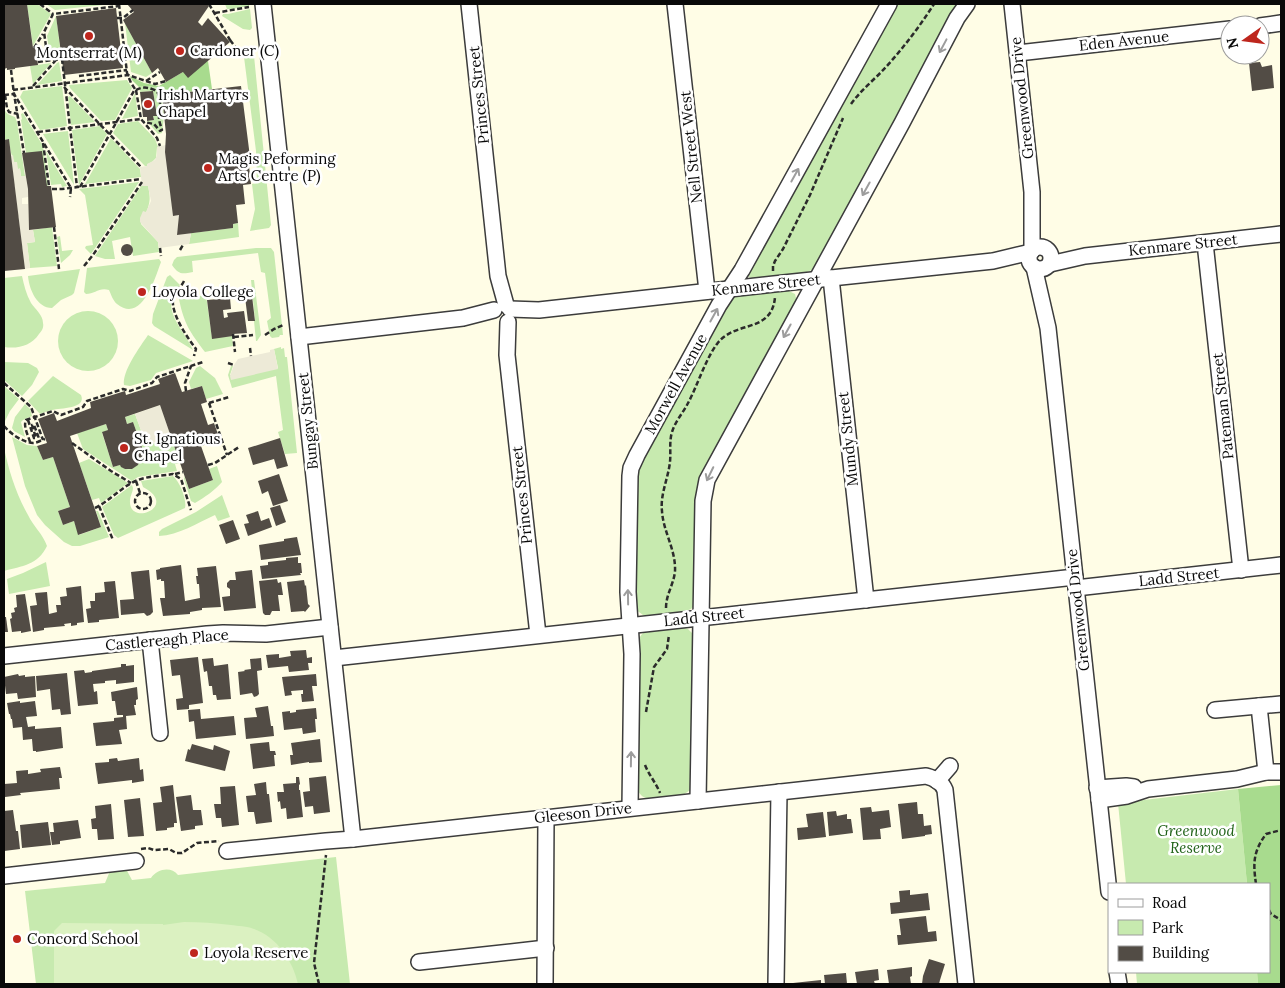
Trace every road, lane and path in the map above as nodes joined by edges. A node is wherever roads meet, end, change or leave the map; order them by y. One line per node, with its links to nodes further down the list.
1 (40, 4): 13 (path)
2 (209, 4): 12 (path)
3 (469, 4): 67 (street, Princes Street)
4 (675, 4): 66 (street, Nell Street West)
5 (889, 4): 65 (street, Morwell Avenue, one-way to 5)
6 (934, 4): 35 (path)
7 (967, 4): 62 (street, one-way to 62)
8 (1012, 4): 19 (street, Greenwood Drive)
9 (119, 5): 13 (path); 14 (path)
10 (258, 5): 12 (path); 71 (street, Bungay Street)
11 (133, 10): 14 (path)
12 (215, 13): 18 (path)
13 (53, 14): 16 (path)
14 (119, 18): 24 (path)
15 (1220, 30): 19 (street, Eden Avenue)
16 (44, 32): 17 (path); 21 (path)
17 (34, 48)
18 (237, 49)
19 (1018, 53): 59 (street, Greenwood Drive)
20 (56, 60): 21 (path); 30 (path); 31 (path)
21 (48, 61): 22 (path)
22 (38, 62)
23 (11, 70): 33 (path)
24 (127, 70): 26 (path); 27 (path)
25 (160, 72): 28 (path)
26 (128, 75): 28 (path); 30 (path); 32 (path)
27 (79, 76)
28 (146, 81): 29 (path)
29 (166, 82)
30 (64, 85): 31 (path); 41 (path); 42 (path)
31 (32, 87): 33 (path)
32 (136, 90): 38 (path); 39 (path); 40 (path)
33 (14, 92): 34 (path); 36 (path); 43 (path)
34 (4, 95): 36 (path)
35 (848, 108)
36 (18, 114): 47 (path)
37 (844, 116): 64 (path)
38 (141, 119): 39 (path); 40 (path)
39 (117, 121): 41 (path); 44 (path)
40 (144, 122): 46 (path)
41 (100, 124): 42 (path); 44 (path)
42 (70, 128): 43 (path); 49 (path)
43 (37, 132): 45 (path)
44 (110, 134): 48 (path); 49 (path)
45 (43, 141): 50 (path); 50 (path)
46 (160, 146)
47 (24, 153)
48 (141, 167)
49 (78, 187): 50 (path); 60 (path)
50 (72, 188): 51 (path)
51 (70, 197)
52 (54, 227): 61 (path)
53 (1281, 234): 54 (street, Kenmare Street)
54 (1205, 243): 59 (street, Kenmare Street); 102 (street, Pateman Street)
55 (183, 245): 57 (path)
56 (160, 248): 58 (path)
57 (180, 250)
58 (161, 256)
59 (1040, 258): 62 (street, Kenmare Street); 103 (street, Greenwood Drive)
60 (84, 266)
61 (59, 269)
62 (823, 278): 64 (street, Kenmare Street); 104 (street, Mundy Street); 105 (street, one-way to 105)
63 (184, 281): 74 (path)
64 (774, 284): 65 (street, Kenmare Street); 106 (path)
65 (730, 288): 66 (street, Kenmare Street); 107 (street, Morwell Avenue, one-way to 65)
66 (707, 291): 67 (street, Kenmare Street)
67 (503, 314): 71 (street, Kenmare Street); 109 (street, Princes Street)
68 (287, 324): 70 (path)
69 (253, 335): 73 (path)
70 (265, 335)
71 (299, 337): 108 (street, Bungay Street)
72 (250, 348): 75 (path)
73 (235, 352)
74 (194, 356)
75 (251, 356)
76 (203, 362): 79 (path)
77 (228, 363): 78 (path)
78 (234, 365)
79 (191, 366): 81 (path); 83 (path)
80 (4, 383): 83 (path)
81 (186, 391)
82 (229, 397): 90 (path)
83 (35, 417): 84 (path); 86 (path)
84 (28, 420): 86 (path); 87 (path)
85 (4, 426): 87 (path)
86 (43, 440): 87 (path)
87 (30, 442)
88 (72, 443): 95 (path)
89 (239, 446): 90 (path)
90 (227, 455): 91 (path)
91 (208, 465)
92 (183, 472): 93 (path)
93 (173, 474): 94 (path); 99 (path)
94 (136, 481): 95 (path); 96 (path)
95 (132, 483): 97 (path)
96 (140, 493): 96 (path)
97 (99, 506): 98 (path); 100 (path)
98 (94, 508)
99 (191, 510)
100 (113, 540)
101 (1281, 566): 102 (street, Ladd Street)
102 (1241, 570): 103 (street, Ladd Street)
103 (1075, 582): 104 (street, Ladd Street); 124 (street, Greenwood Drive)
104 (866, 600): 105 (street, Ladd Street)
105 (701, 618): 106 (street, Ladd Street); 125 (street)
106 (668, 621): 107 (street, Ladd Street); 116 (path)
107 (630, 625): 109 (street, Ladd Street); 126 (street, Morwell Avenue, one-way to 107)
108 (330, 627): 110 (street, Castlereagh Place); 112 (street, Bungay Street)
109 (538, 635): 112 (street, Ladd Street)
110 (150, 640): 111 (street, Castlereagh Place); 117 (street)
111 (4, 656)
112 (334, 658): 129 (street, Bungay Street)
113 (1281, 704): 114 (street)
114 (1259, 706): 115 (street); 120 (street)
115 (1215, 710)
116 (645, 720)
117 (160, 733)
118 (644, 762): 122 (path)
119 (950, 766): 121 (street)
120 (1274, 772): 124 (street)
121 (937, 780): 123 (street, Gleeson Drive); 143 (street)
122 (660, 792)
123 (779, 792): 125 (street, Gleeson Drive); 142 (street)
124 (1098, 794): 134 (street, Greenwood Drive)
125 (698, 801): 126 (street, Gleeson Drive)
126 (630, 808): 127 (street, Gleeson Drive)
127 (546, 817): 129 (street, Gleeson Drive); 138 (street)
128 (1281, 830): 135 (path)
129 (353, 839): 130 (street, Gleeson Drive)
130 (326, 841): 131 (street, Gleeson Drive); 140 (path)
131 (226, 846): 132 (path)
132 (136, 861): 133 (street)
133 (4, 876)
134 (1108, 883)
135 (1256, 883)
136 (1270, 912): 137 (path)
137 (1281, 920)
138 (546, 948): 139 (street); 141 (street)
139 (419, 962)
140 (319, 984)
141 (545, 984)
142 (776, 984)
143 (966, 984)

